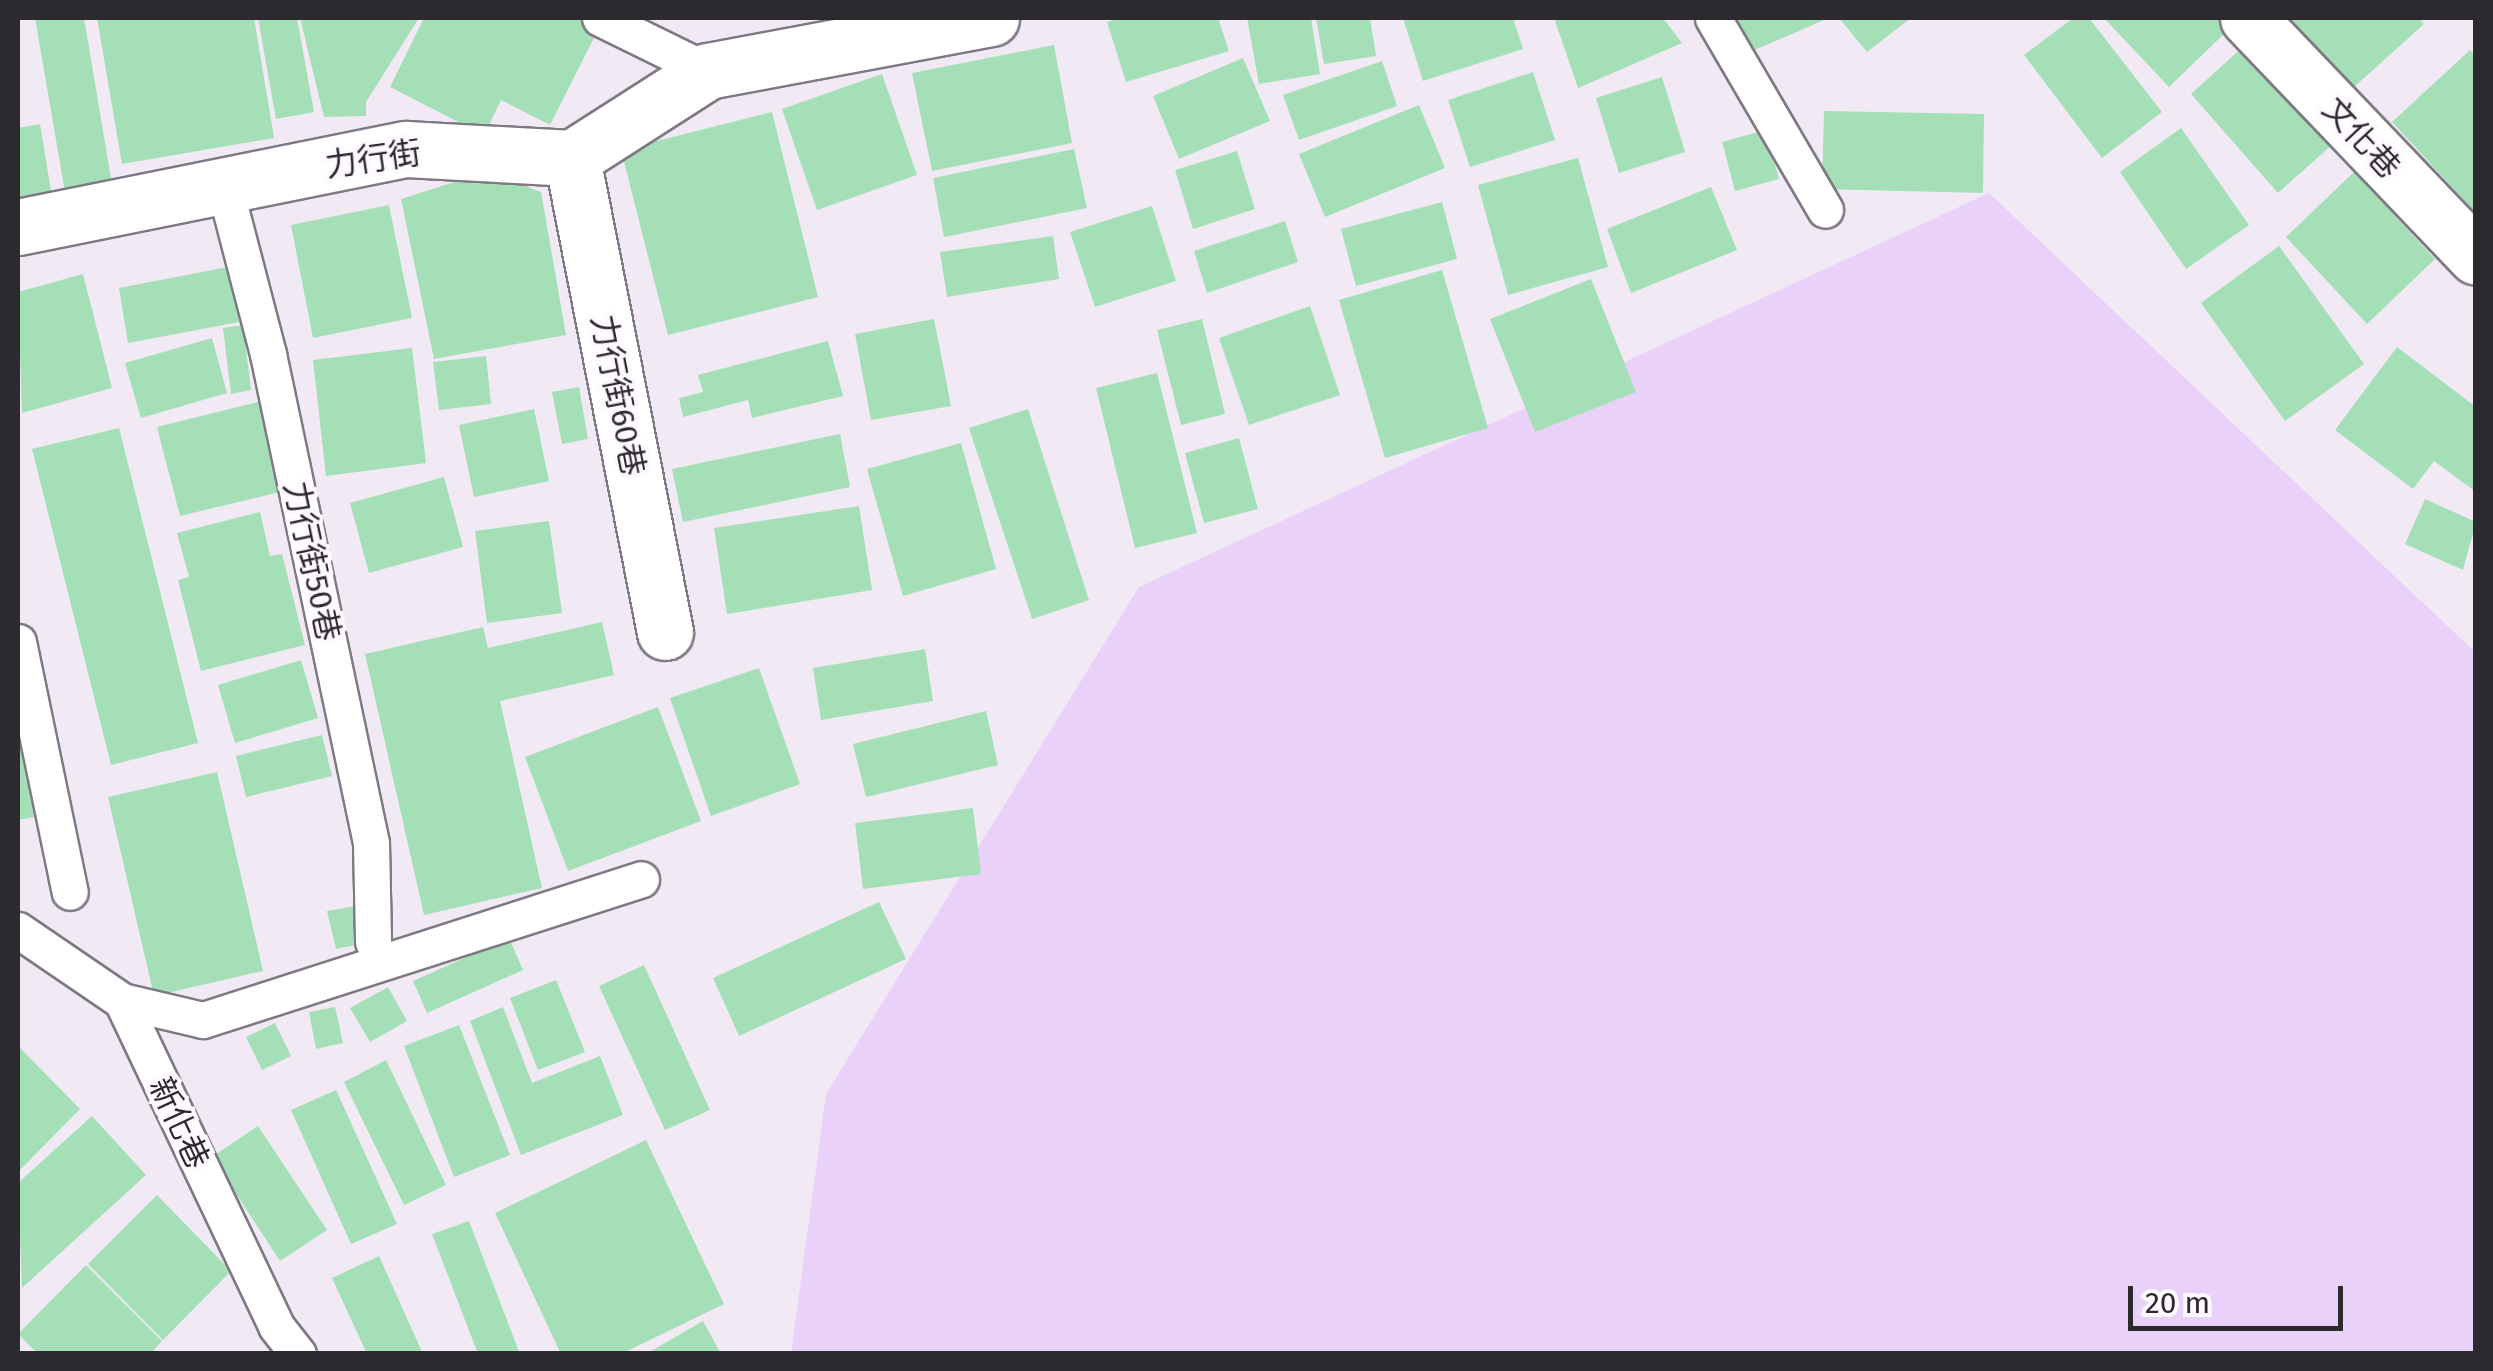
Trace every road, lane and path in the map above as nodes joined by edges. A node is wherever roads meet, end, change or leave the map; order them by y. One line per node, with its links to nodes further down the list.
1 (600, 18): 5 (lane)
2 (990, 18): 5 (street)
3 (1713, 18): 8 (lane)
4 (2248, 18): 10 (street, 文化巷)
5 (708, 71): 6 (street)
6 (572, 158): 7 (street, 力行街); 11 (street, 力行街60巷)
7 (224, 184): 9 (street, 力行街); 16 (lane, 力行街50巷)
8 (1825, 210)
9 (18, 227)
10 (2476, 256)
11 (665, 632)
12 (18, 642): 14 (lane)
13 (641, 878): 17 (lane)
14 (70, 892)
15 (18, 930): 17 (lane)
16 (373, 942)
17 (122, 1001): 18 (lane, 新化巷)
18 (298, 1354)

